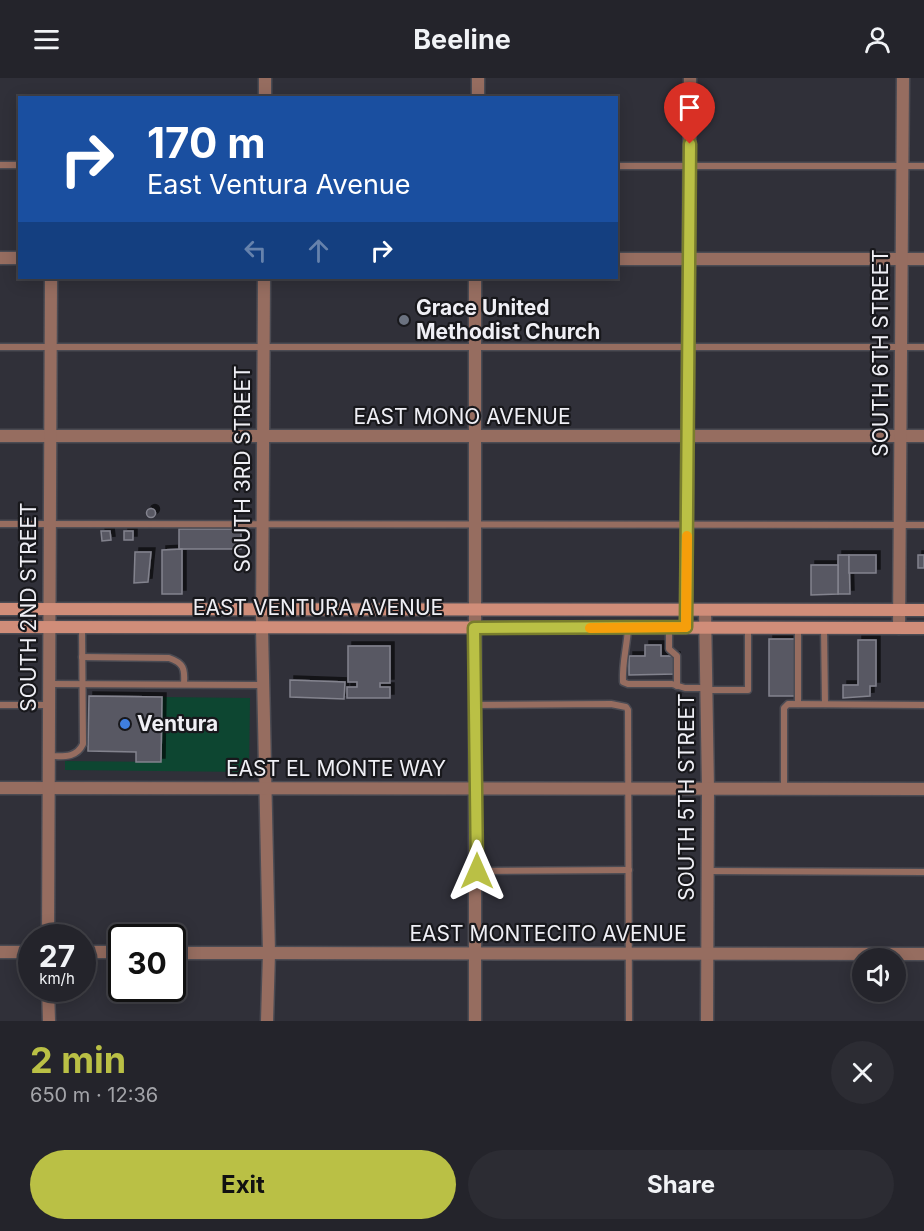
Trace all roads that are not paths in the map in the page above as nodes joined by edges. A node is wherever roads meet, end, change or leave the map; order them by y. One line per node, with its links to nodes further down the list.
1 (265, 78): 5 (street)
2 (478, 78): 6 (street)
3 (690, 78): 10 (street)
4 (903, 78): 11 (street, SOUTH 6TH STREET)
5 (265, 96)
6 (478, 96)
7 (0, 165): 8 (lane)
8 (18, 165)
9 (618, 166): 10 (lane)
10 (690, 166): 11 (lane); 16 (street)
11 (903, 166): 12 (lane); 17 (street, SOUTH 6TH STREET)
12 (924, 166)
13 (0, 258): 14 (street)
14 (18, 258)
15 (618, 259): 16 (street)
16 (689, 259): 17 (street); 28 (street)
17 (901, 259): 18 (street); 27 (street, SOUTH 6TH STREET)
18 (924, 259)
19 (51, 279): 26 (street, SOUTH 2ND STREET)
20 (264, 279): 22 (street, SOUTH 3RD STREET)
21 (475, 279): 23 (street)
22 (264, 346): 23 (lane); 26 (lane); 34 (street, SOUTH 3RD STREET)
23 (476, 346): 28 (lane); 30 (street)
24 (924, 346): 27 (lane)
25 (0, 347): 26 (lane)
26 (50, 347): 33 (street, SOUTH 2ND STREET)
27 (902, 347): 28 (lane); 31 (street, SOUTH 6TH STREET)
28 (688, 348): 35 (street)
29 (0, 436): 33 (street, EAST MONO AVENUE)
30 (475, 436): 34 (street, EAST MONO AVENUE); 35 (street, EAST MONO AVENUE); 39 (street)
31 (900, 436): 32 (street, EAST MONO AVENUE); 35 (street, EAST MONO AVENUE); 41 (street, SOUTH 6TH STREET)
32 (924, 436)
33 (50, 437): 34 (street, EAST MONO AVENUE); 37 (street, SOUTH 2ND STREET)
34 (263, 437): 38 (street, SOUTH 3RD STREET)
35 (687, 437): 40 (street)
36 (0, 524): 37 (lane)
37 (50, 524): 38 (lane); 43 (street, SOUTH 2ND STREET)
38 (262, 525): 39 (lane); 45 (street, SOUTH 3RD STREET)
39 (475, 525): 40 (lane); 46 (street)
40 (687, 525): 41 (lane); 47 (street)
41 (900, 525): 42 (lane); 49 (street, SOUTH 6TH STREET)
42 (924, 525)
43 (49, 608): 44 (main road, EAST VENTURA AVENUE); 45 (main road, EAST VENTURA AVENUE); 52 (street, SOUTH 2ND STREET)
44 (0, 609)
45 (262, 609): 46 (main road, EAST VENTURA AVENUE); 57 (street, SOUTH 3RD STREET)
46 (474, 610): 47 (main road, EAST VENTURA AVENUE); 58 (street)
47 (687, 610): 48 (main road, EAST VENTURA AVENUE); 55 (street)
48 (705, 610): 49 (main road, EAST VENTURA AVENUE); 56 (street, SOUTH 5TH STREET)
49 (899, 610): 50 (main road, EAST VENTURA AVENUE); 63 (street, SOUTH 6TH STREET)
50 (924, 610)
51 (0, 627): 52 (main road, EAST VENTURA AVENUE)
52 (49, 627): 53 (main road, EAST VENTURA AVENUE); 67 (street, SOUTH 2ND STREET)
53 (82, 627): 57 (main road, EAST VENTURA AVENUE); 65 (lane)
54 (669, 627): 55 (main road, EAST VENTURA AVENUE); 59 (main road, EAST VENTURA AVENUE); 70 (lane)
55 (686, 627): 56 (main road, EAST VENTURA AVENUE)
56 (705, 627): 60 (main road, EAST VENTURA AVENUE); 71 (street, SOUTH 5TH STREET)
57 (262, 628): 58 (main road, EAST VENTURA AVENUE); 69 (street, SOUTH 3RD STREET)
58 (474, 628): 59 (main road, EAST VENTURA AVENUE); 76 (street)
59 (628, 628): 70 (lane)
60 (748, 628): 61 (main road, EAST VENTURA AVENUE); 71 (lane)
61 (798, 628): 62 (main road, EAST VENTURA AVENUE); 72 (lane)
62 (824, 628): 63 (main road, EAST VENTURA AVENUE); 73 (lane)
63 (899, 628): 64 (main road, EAST VENTURA AVENUE)
64 (924, 628)
65 (82, 657): 66 (lane); 68 (lane)
66 (82, 683): 67 (lane); 68 (lane); 78 (lane)
67 (48, 684): 75 (street, SOUTH 2ND STREET)
68 (184, 684): 69 (lane)
69 (263, 685): 81 (street, SOUTH 3RD STREET)
70 (677, 686): 71 (lane)
71 (706, 689): 84 (street, SOUTH 5TH STREET)
72 (798, 704): 73 (lane); 85 (lane)
73 (825, 704): 77 (lane)
74 (0, 705): 75 (lane)
75 (48, 705): 78 (street, SOUTH 2ND STREET)
76 (475, 705): 82 (street); 83 (lane)
77 (924, 705)
78 (48, 756): 80 (street, SOUTH 2ND STREET)
79 (0, 788): 80 (street, EAST EL MONTE WAY)
80 (48, 788): 81 (street, EAST EL MONTE WAY); 91 (street, SOUTH 2ND STREET)
81 (265, 788): 82 (street, EAST EL MONTE WAY); 95 (street, SOUTH 3RD STREET)
82 (477, 789): 83 (street, EAST EL MONTE WAY); 88 (street)
83 (629, 789): 84 (street, EAST EL MONTE WAY); 87 (lane)
84 (708, 789): 85 (street, EAST EL MONTE WAY); 89 (street, SOUTH 5TH STREET)
85 (784, 789): 86 (street, EAST EL MONTE WAY)
86 (924, 789)
87 (629, 870): 88 (lane); 97 (lane)
88 (477, 871): 96 (street)
89 (708, 871): 90 (lane); 98 (street, SOUTH 5TH STREET)
90 (924, 872)
91 (48, 924)
92 (0, 952): 93 (street)
93 (18, 952)
94 (186, 952): 95 (street, EAST MONTECITO AVENUE)
95 (269, 953): 96 (street, EAST MONTECITO AVENUE); 102 (street, SOUTH 3RD STREET)
96 (477, 953): 97 (street, EAST MONTECITO AVENUE); 103 (street)
97 (629, 953): 98 (street, EAST MONTECITO AVENUE); 104 (lane)
98 (707, 954): 99 (street, EAST MONTECITO AVENUE); 105 (street, SOUTH 5TH STREET)
99 (924, 954)
100 (48, 1002): 101 (street)
101 (48, 1021)
102 (267, 1021)
103 (475, 1021)
104 (629, 1021)
105 (707, 1021)

